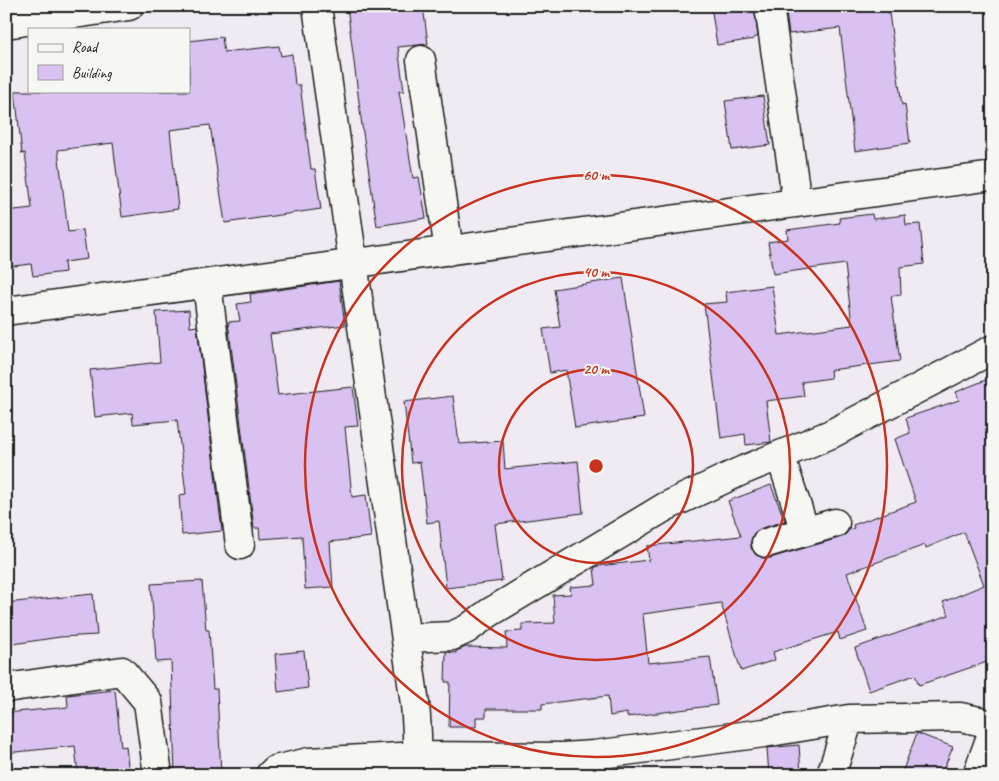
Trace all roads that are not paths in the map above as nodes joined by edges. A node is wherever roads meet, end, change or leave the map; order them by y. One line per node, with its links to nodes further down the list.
1 (129, 6): 4 (main road)
2 (318, 6): 9 (main road)
3 (769, 6): 7 (main road)
4 (6, 24)
5 (421, 60): 8 (main road)
6 (993, 176): 7 (main road)
7 (797, 203): 8 (main road)
8 (449, 251): 9 (main road)
9 (353, 264): 10 (main road); 18 (main road)
10 (207, 284): 11 (main road); 17 (main road)
11 (6, 311)
12 (993, 348): 13 (main road)
13 (780, 455): 15 (main road); 18 (main road)
14 (835, 522): 15 (main road)
15 (805, 531): 16 (main road)
16 (766, 543)
17 (240, 545)
18 (406, 638): 23 (main road)
19 (6, 688): 24 (main road)
20 (849, 719): 21 (main road); 23 (main road); 26 (main road)
21 (993, 727)
22 (993, 731): 27 (main road)
23 (416, 765): 25 (main road)
24 (158, 775)
25 (270, 775)
26 (831, 775)
27 (977, 775)

